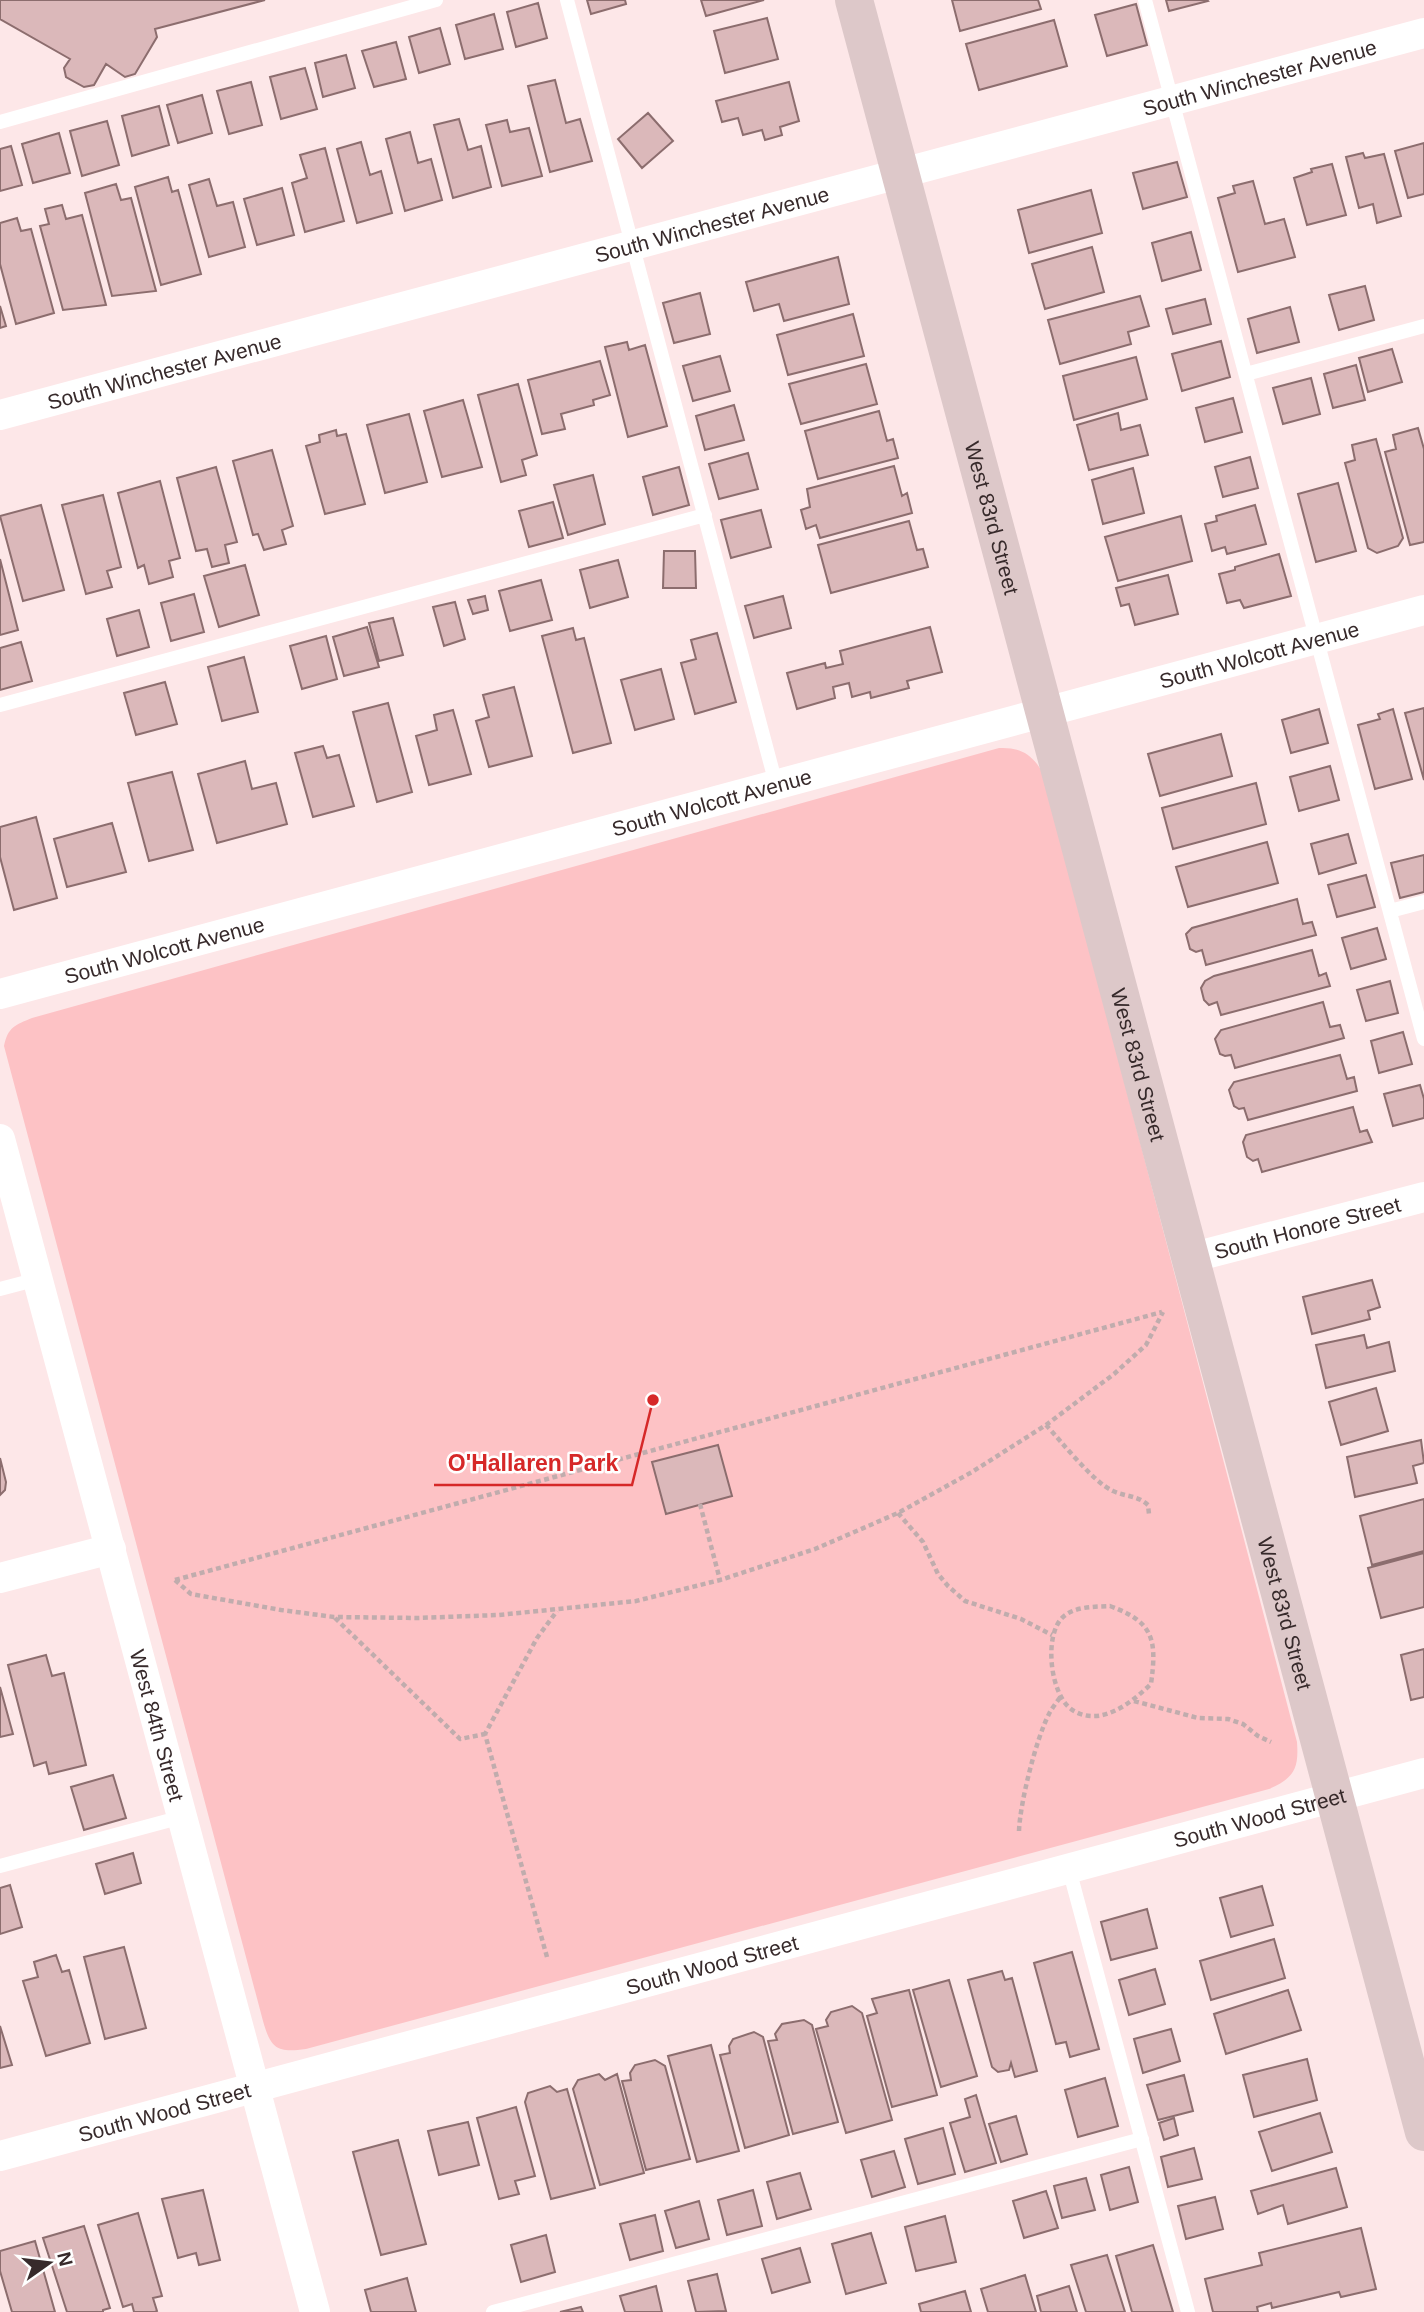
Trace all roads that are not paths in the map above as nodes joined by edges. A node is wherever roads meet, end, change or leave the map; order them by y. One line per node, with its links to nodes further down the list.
1 (436, 0): 7 (lane)
2 (567, 0): 9 (lane)
3 (854, 0): 8 (street, West 83rd Street)
4 (1145, 0): 6 (lane)
5 (1424, 33): 6 (street, South Winchester Avenue)
6 (1172, 101): 8 (street, South Winchester Avenue); 11 (lane)
7 (0, 122)
8 (900, 174): 9 (street, South Winchester Avenue); 17 (street, West 83rd Street)
9 (632, 246): 12 (street, South Winchester Avenue); 13 (lane)
10 (1424, 326): 11 (lane)
11 (1246, 374): 15 (lane)
12 (0, 415)
13 (705, 515): 16 (lane); 18 (lane)
14 (1424, 610): 15 (street, South Wolcott Avenue)
15 (1317, 639): 17 (street, South Wolcott Avenue); 20 (lane)
16 (0, 705)
17 (1044, 712): 18 (street, South Wolcott Avenue); 25 (street, West 83rd Street)
18 (776, 784): 21 (street, South Wolcott Avenue)
19 (1424, 902): 20 (lane)
20 (1390, 911): 22 (lane)
21 (0, 994)
22 (1424, 1039)
23 (0, 1139): 26 (street, West 84th Street)
24 (1424, 1197): 25 (street, South Honore Street)
25 (1190, 1258): 31 (street, West 83rd Street)
26 (38, 1279): 27 (lane); 28 (street, West 84th Street)
27 (0, 1289)
28 (111, 1549): 29 (street); 32 (street, West 84th Street)
29 (0, 1578)
30 (1424, 1773): 31 (street, South Wood Street)
31 (1335, 1797): 34 (street, South Wood Street); 36 (street, West 83rd Street)
32 (182, 1817): 33 (lane); 35 (street, West 84th Street)
33 (0, 1866)
34 (1069, 1869): 35 (street, South Wood Street); 37 (lane)
35 (255, 2087): 38 (street, South Wood Street); 39 (street, West 84th Street)
36 (1424, 2132)
37 (1142, 2139): 40 (lane); 41 (lane)
38 (0, 2156)
39 (315, 2312)
40 (493, 2312)
41 (1188, 2312)

